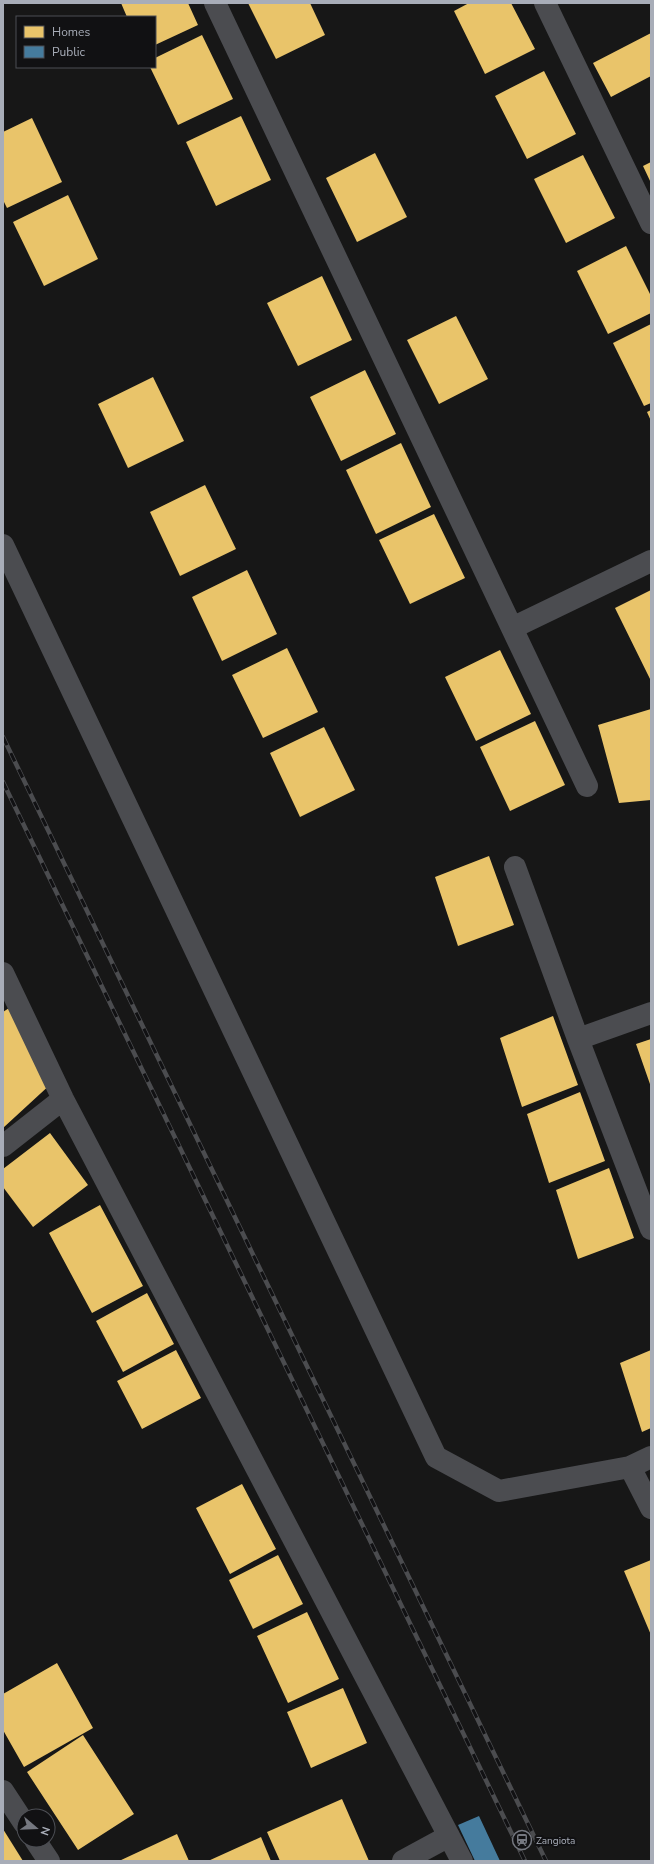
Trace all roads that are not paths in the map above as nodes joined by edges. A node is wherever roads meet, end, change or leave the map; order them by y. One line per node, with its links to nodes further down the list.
1 (215, 3): 6 (street)
2 (545, 3): 3 (street)
3 (651, 223)
4 (3, 545): 16 (street)
5 (651, 561): 6 (street)
6 (512, 628): 7 (street)
7 (587, 786)
8 (515, 867): 11 (street)
9 (3, 973): 12 (street)
10 (651, 1013): 11 (street)
11 (578, 1039): 14 (street)
12 (63, 1099): 13 (street); 20 (street)
13 (3, 1146)
14 (651, 1229)
15 (651, 1457): 16 (street)
16 (630, 1467): 17 (street)
17 (651, 1508)
18 (3, 1792): 19 (street)
19 (16, 1811)
20 (449, 1836): 23 (street); 24 (street)
21 (40, 1848): 22 (street)
22 (49, 1861)
23 (404, 1861)
24 (462, 1861)

